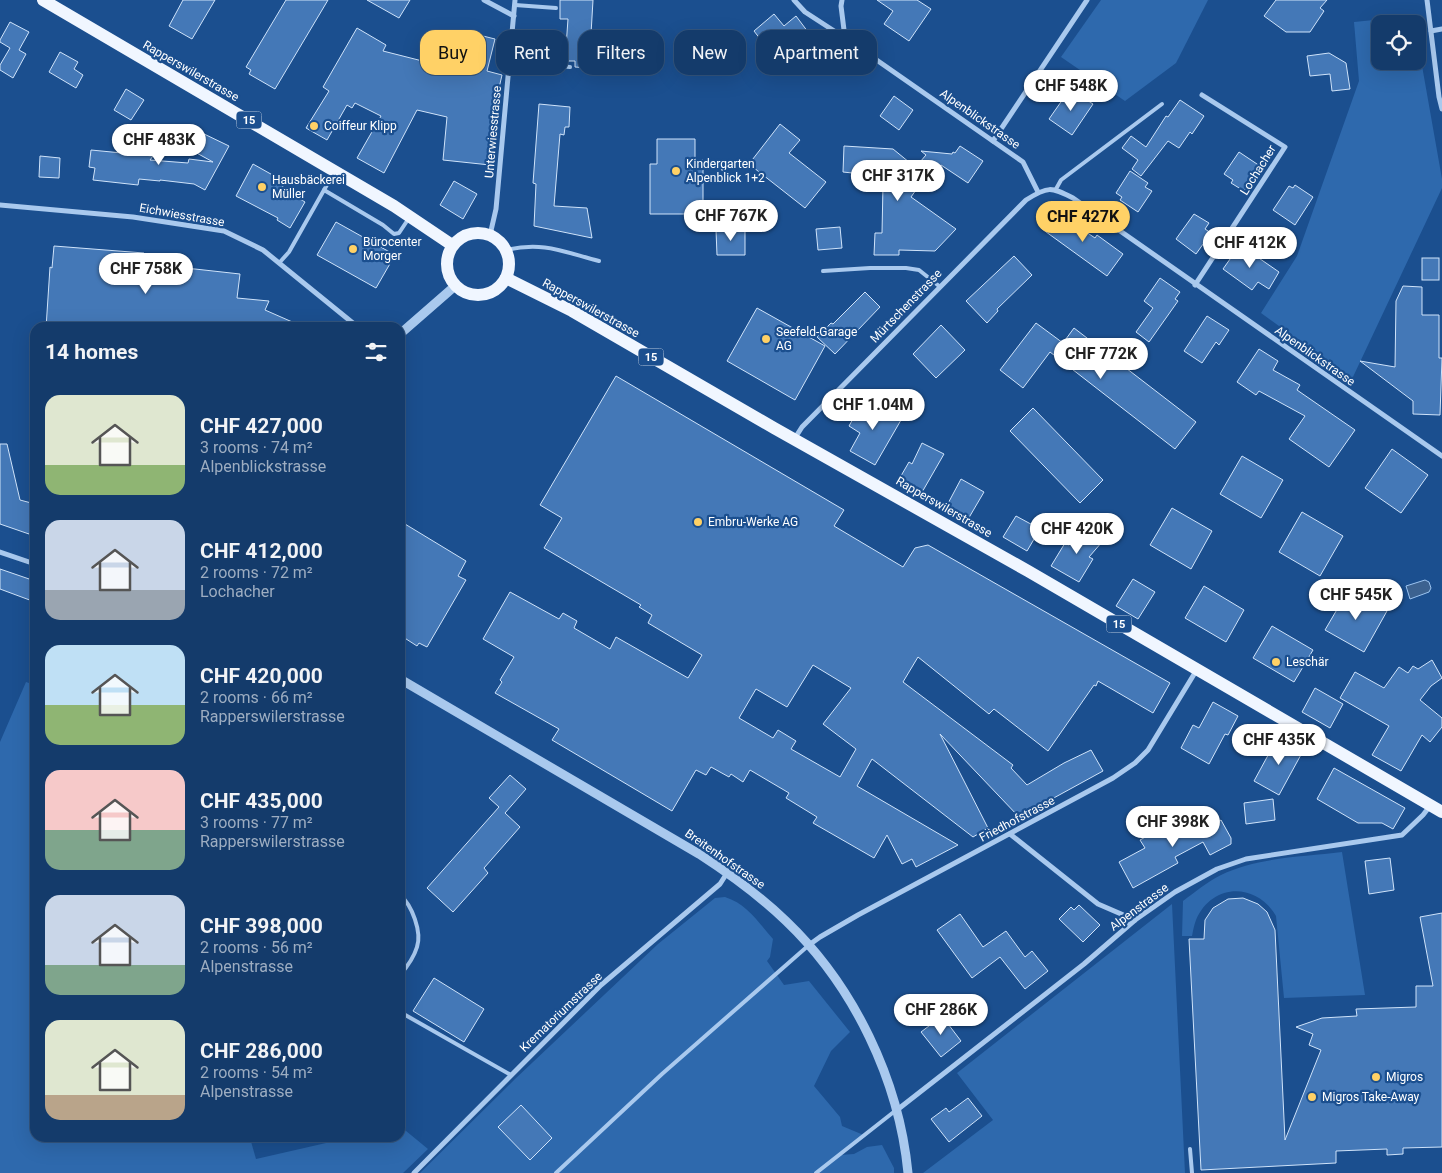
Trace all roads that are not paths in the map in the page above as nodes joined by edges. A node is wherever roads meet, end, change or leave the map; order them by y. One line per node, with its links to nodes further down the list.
1 (43, 0): 21 (main road, Rapperswilerstrasse / 15)
2 (484, 0): 9 (street)
3 (794, 0): 12 (street, Alpenblickstrasse)
4 (842, 0): 13 (street)
5 (1088, 0): 20 (street)
6 (1427, 0): 14 (street)
7 (515, 2): 8 (lane); 9 (street, Unterwiesstrasse)
8 (556, 8)
9 (514, 16): 11 (street, Unterwiesstrasse)
10 (1442, 29): 14 (street)
11 (513, 30)
12 (833, 30)
13 (845, 30)
14 (1431, 31): 19 (street)
15 (877, 60): 20 (street, Alpenblickstrasse)
16 (509, 75): 27 (street, Unterwiesstrasse)
17 (1202, 96): 34 (street, Lochacher)
18 (1162, 104): 22 (lane)
19 (1442, 109)
20 (993, 140): 24 (street, Alpenblickstrasse)
21 (336, 170): 23 (lane); 26 (main road, Rapperswilerstrasse / 15)
22 (1056, 189): 24 (street); 34 (street, Alpenblickstrasse)
23 (324, 190): 26 (lane); 31 (lane)
24 (1038, 192): 36 (street, Mürtschenstrasse)
25 (0, 205): 31 (street, Eichwiesstrasse)
26 (410, 217): 28 (main road, Rapperswilerstrasse / 15)
27 (490, 235): 28 (main road); 29 (main road)
28 (452, 246): 35 (main road)
29 (506, 250): 30 (lane); 33 (main road)
30 (599, 261)
31 (280, 262): 37 (street, Eichwiesstrasse)
32 (823, 271): 36 (lane)
33 (506, 278): 35 (main road); 39 (main road, Rapperswilerstrasse / 15)
34 (1195, 285): 40 (street, Alpenblickstrasse)
35 (455, 286): 38 (street)
36 (940, 286): 39 (street, Mürtschenstrasse)
37 (352, 322)
38 (405, 330)
39 (794, 439): 43 (main road, Rapperswilerstrasse / 15)
40 (1442, 456)
41 (0, 552): 42 (street)
42 (30, 562)
43 (1197, 670): 45 (main road, Rapperswilerstrasse / 15); 47 (street, Friedhofstrasse)
44 (405, 682): 48 (street, Breitenhofstrasse)
45 (1430, 805): 46 (main road, Rapperswilerstrasse / 15); 50 (street, Alpenstrasse)
46 (1442, 812)
47 (1010, 834): 50 (street); 51 (street, Friedhofstrasse)
48 (728, 873): 51 (street, Breitenhofstrasse); 54 (street, Krematoriumstrasse)
49 (405, 900): 52 (lane)
50 (1135, 920): 55 (street, Alpenstrasse)
51 (809, 945): 55 (street, Breitenhofstrasse); 58 (lane)
52 (405, 969)
53 (405, 1015): 54 (lane)
54 (511, 1075): 57 (street, Krematoriumstrasse)
55 (897, 1110): 59 (lane); 60 (street, Breitenhofstrasse)
56 (1190, 1149): 61 (lane)
57 (414, 1173)
58 (556, 1173)
59 (816, 1173)
60 (908, 1173)
61 (1192, 1173)

